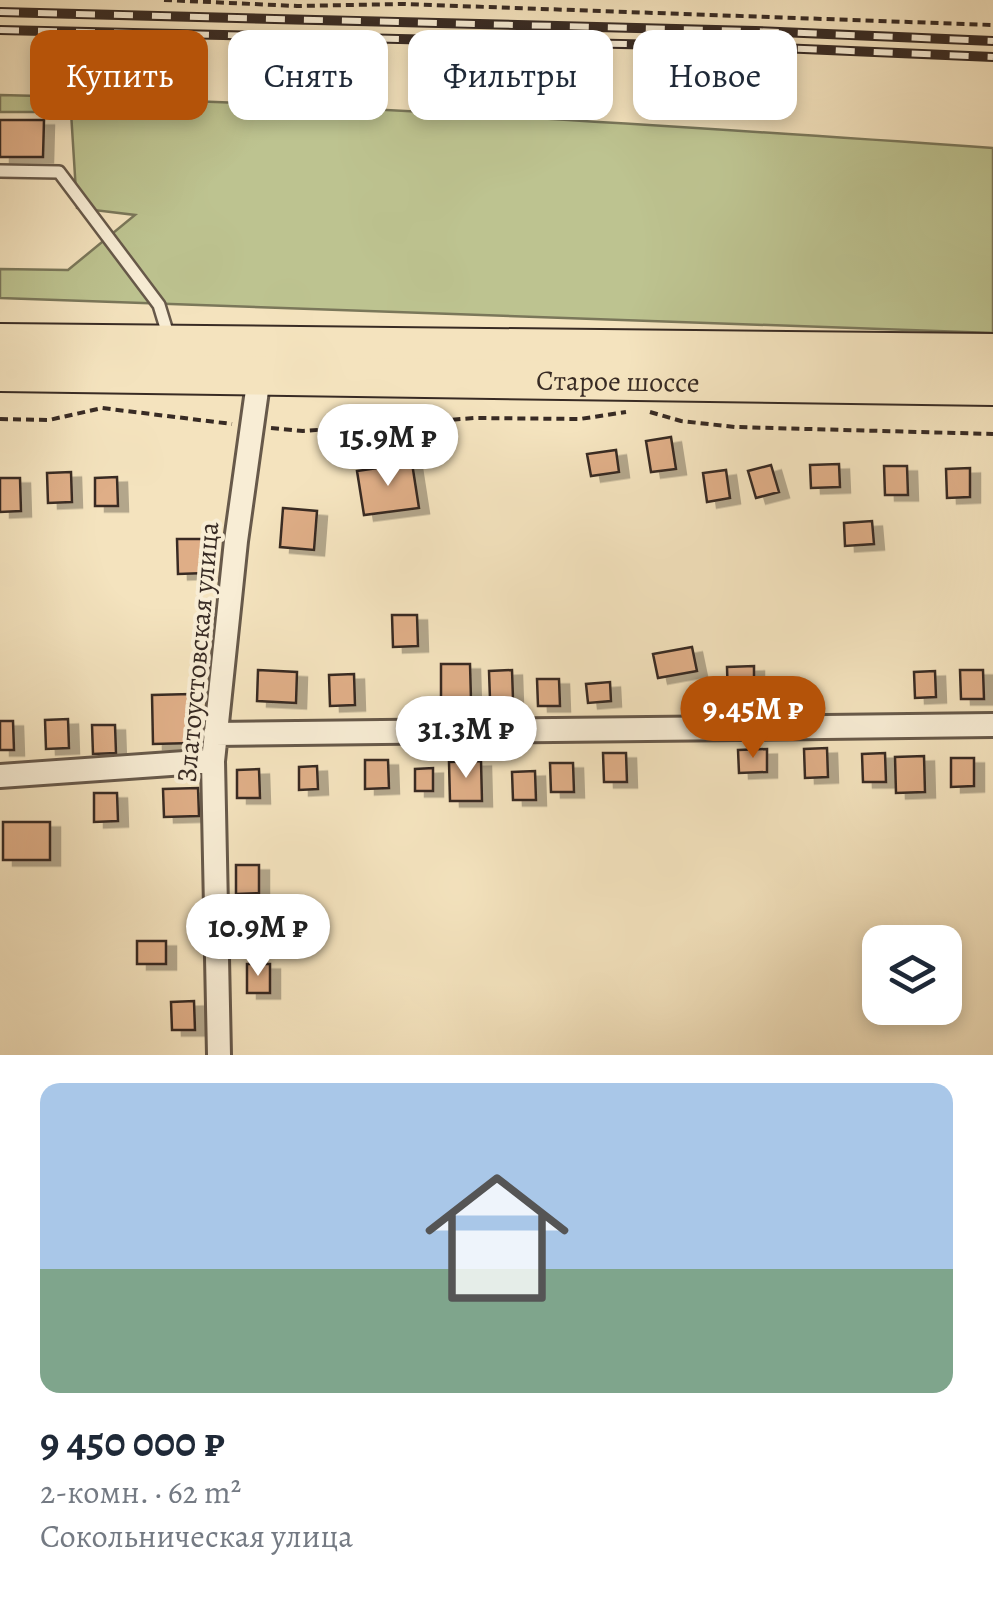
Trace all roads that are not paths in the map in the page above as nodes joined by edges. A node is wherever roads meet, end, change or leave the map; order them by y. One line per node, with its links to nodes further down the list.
1 (0, 172): 3 (lane)
2 (0, 343): 3 (highway, Старое шоссе)
3 (171, 345): 4 (highway, Старое шоссе)
4 (993, 353)
5 (0, 372): 6 (highway, Старое шоссе)
6 (259, 376): 7 (highway, Старое шоссе); 9 (street, Златоустовская улица)
7 (993, 386)
8 (993, 725): 9 (street)
9 (215, 734): 10 (street, Златоустовская улица)
10 (213, 761): 11 (street); 12 (street, Златоустовская улица)
11 (0, 776)
12 (219, 1055)

